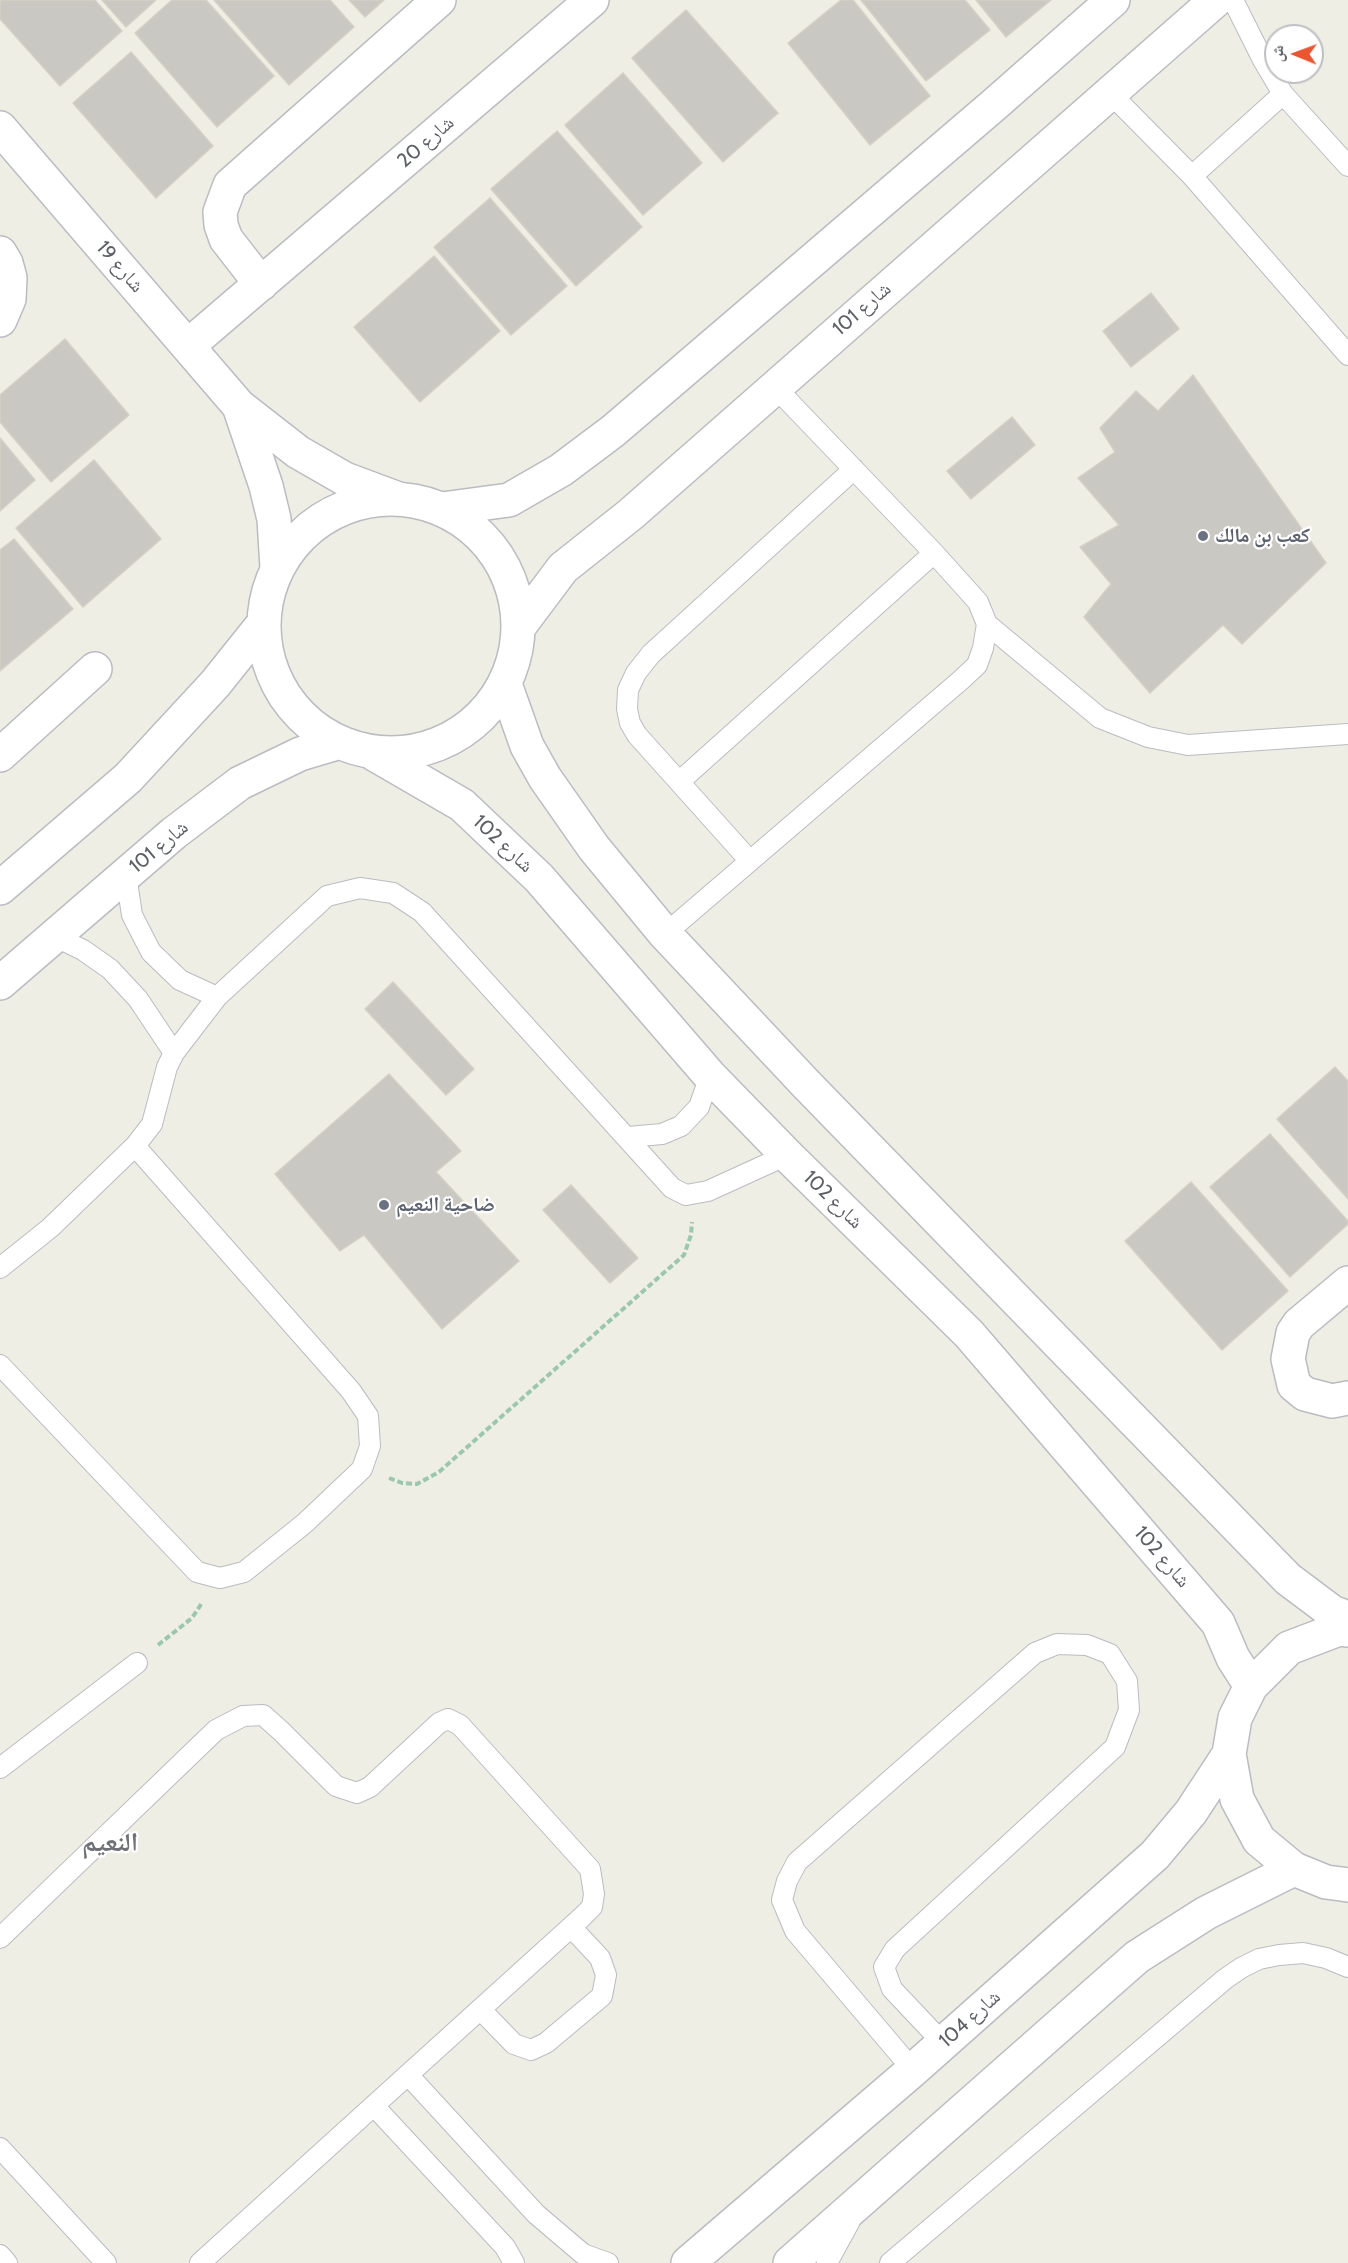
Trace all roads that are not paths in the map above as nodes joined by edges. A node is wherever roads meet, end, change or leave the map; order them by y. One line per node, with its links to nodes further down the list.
1 (439, 0): 12 (street)
2 (592, 0): 12 (street, شارع 20)
3 (1113, 0): 20 (street)
4 (1216, 0): 6 (street, شارع 101)
5 (1233, 0): 7 (lane)
6 (1110, 93): 10 (lane); 16 (street, شارع 101)
7 (1283, 94): 9 (lane); 10 (lane)
8 (0, 128): 14 (street, شارع 19)
9 (1348, 166)
10 (1192, 176): 15 (lane)
11 (0, 254): 13 (street)
12 (261, 284): 14 (street, شارع 20)
13 (0, 320)
14 (189, 345): 17 (street, شارع 19)
15 (1348, 355)
16 (774, 386): 18 (lane); 25 (street, شارع 101)
17 (240, 406): 19 (street, شارع 19); 22 (street, شارع 19)
18 (854, 469): 21 (lane); 32 (lane)
19 (396, 498): 20 (street); 22 (street)
20 (442, 509): 25 (street)
21 (934, 553): 24 (lane); 32 (lane)
22 (277, 568): 23 (street)
23 (263, 624): 29 (street); 35 (street)
24 (987, 624): 28 (lane); 33 (lane)
25 (519, 628): 27 (street)
26 (95, 669): 31 (street)
27 (505, 684): 30 (street); 36 (street)
28 (1348, 734)
29 (337, 743): 30 (street); 34 (street, شارع 101)
30 (374, 754): 41 (street, شارع 102)
31 (0, 755)
32 (679, 782): 33 (lane)
33 (750, 861): 36 (lane)
34 (126, 874): 37 (street, شارع 101); 39 (lane)
35 (0, 888)
36 (665, 934): 49 (street)
37 (54, 936): 38 (street, شارع 101); 40 (lane)
38 (0, 983)
39 (217, 997): 40 (lane); 42 (lane)
40 (174, 1053): 43 (lane)
41 (710, 1076): 42 (lane); 44 (street, شارع 102)
42 (628, 1137): 44 (lane)
43 (135, 1146): 45 (lane); 47 (lane)
44 (787, 1155): 52 (street, شارع 102)
45 (0, 1268)
46 (1348, 1283): 48 (street)
47 (0, 1365)
48 (1348, 1398)
49 (1348, 1618)
50 (1348, 1630): 52 (street)
51 (137, 1663): 54 (lane)
52 (1251, 1686): 53 (street)
53 (1229, 1754): 55 (street); 61 (street, شارع 104)
54 (0, 1768)
55 (1294, 1869): 56 (street); 66 (street)
56 (1348, 1885)
57 (571, 1927): 58 (lane); 60 (lane); 60 (lane)
58 (0, 1938)
59 (1348, 1967): 76 (lane)
60 (481, 2010): 63 (lane)
61 (943, 2043): 62 (street, شارع 104); 62 (lane)
62 (913, 2070): 73 (street, شارع 104)
63 (409, 2076): 64 (lane); 72 (lane)
64 (374, 2106): 70 (lane); 71 (lane)
65 (0, 2148): 69 (lane)
66 (860, 2204): 74 (street); 75 (lane)
67 (0, 2255): 68 (lane)
68 (7, 2263)
69 (106, 2263)
70 (200, 2263)
71 (514, 2263)
72 (608, 2263)
73 (688, 2263)
74 (790, 2263)
75 (827, 2263)
76 (890, 2263)

